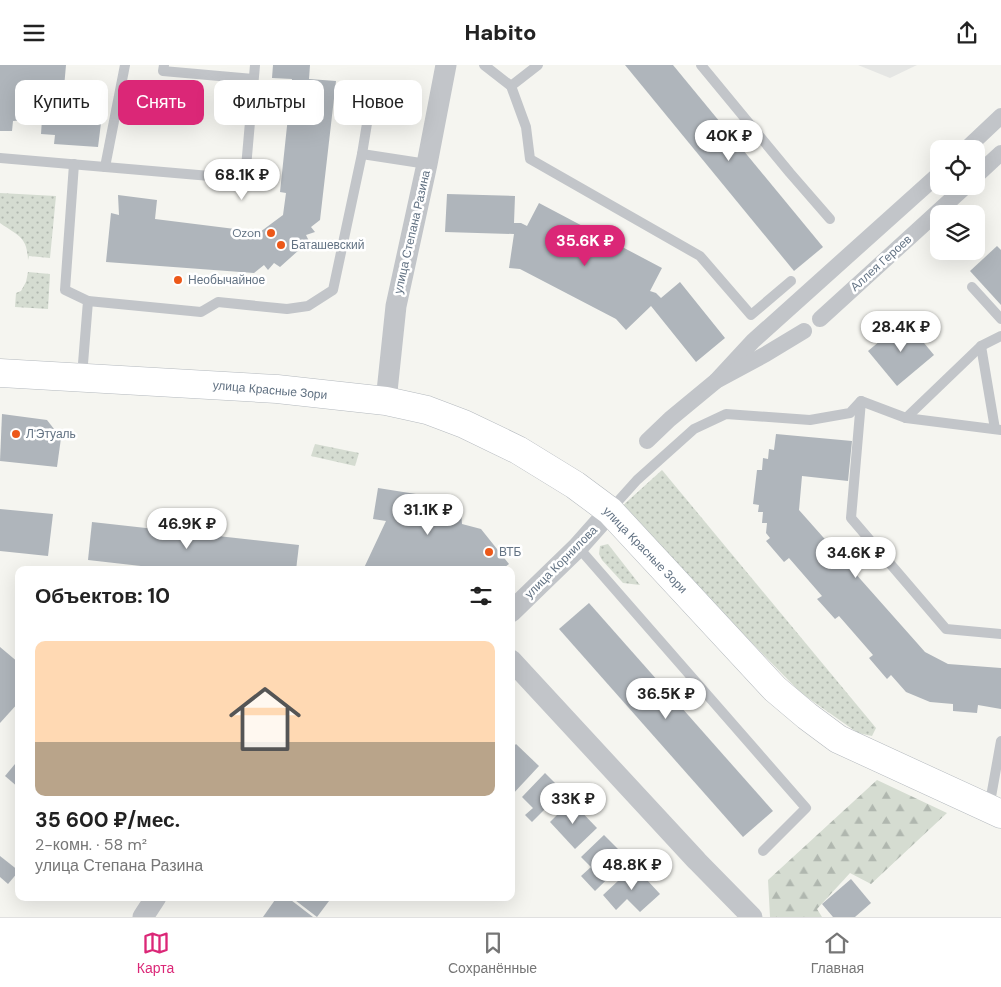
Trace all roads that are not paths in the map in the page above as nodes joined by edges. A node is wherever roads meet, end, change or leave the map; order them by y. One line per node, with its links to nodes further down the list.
1 (125, 65): 18 (lane)
2 (164, 65): 8 (lane)
3 (255, 65): 8 (lane)
4 (446, 65): 17 (street, улица Степана Разина)
5 (484, 65): 9 (lane)
6 (538, 65): 9 (lane)
7 (702, 65): 22 (lane)
8 (253, 79): 18 (lane)
9 (511, 86): 23 (lane)
10 (1001, 117): 12 (street)
11 (367, 125): 14 (lane)
12 (976, 140)
13 (1001, 153): 19 (street)
14 (362, 154): 17 (lane); 25 (lane)
15 (0, 158): 16 (lane)
16 (74, 164): 18 (lane); 25 (lane)
17 (428, 164): 34 (street, улица Степана Разина)
18 (106, 167)
19 (985, 168)
20 (930, 182): 33 (street)
21 (956, 195): 26 (street, Аллея Героев)
22 (830, 219)
23 (790, 281)
24 (972, 287): 27 (lane)
25 (88, 301): 32 (lane)
26 (820, 319)
27 (1001, 319)
28 (804, 331): 33 (street)
29 (1001, 336): 30 (lane)
30 (981, 346): 36 (lane); 37 (lane)
31 (0, 373): 32 (main road, улица Красные Зори)
32 (82, 377): 34 (main road, улица Красные Зори)
33 (716, 381): 38 (street)
34 (386, 401): 39 (main road, улица Красные Зори)
35 (861, 401): 36 (lane); 39 (lane); 42 (lane)
36 (906, 418): 37 (lane)
37 (998, 429)
38 (647, 441)
39 (610, 511): 40 (street, улица Корнилова); 45 (main road, улица Красные Зори)
40 (578, 547): 41 (street, улица Корнилова); 46 (lane)
41 (515, 607)
42 (1001, 634)
43 (515, 664): 49 (street)
44 (1001, 741): 45 (lane)
45 (995, 812)
46 (763, 851)
47 (153, 901): 48 (street)
48 (143, 917)
49 (752, 917)

